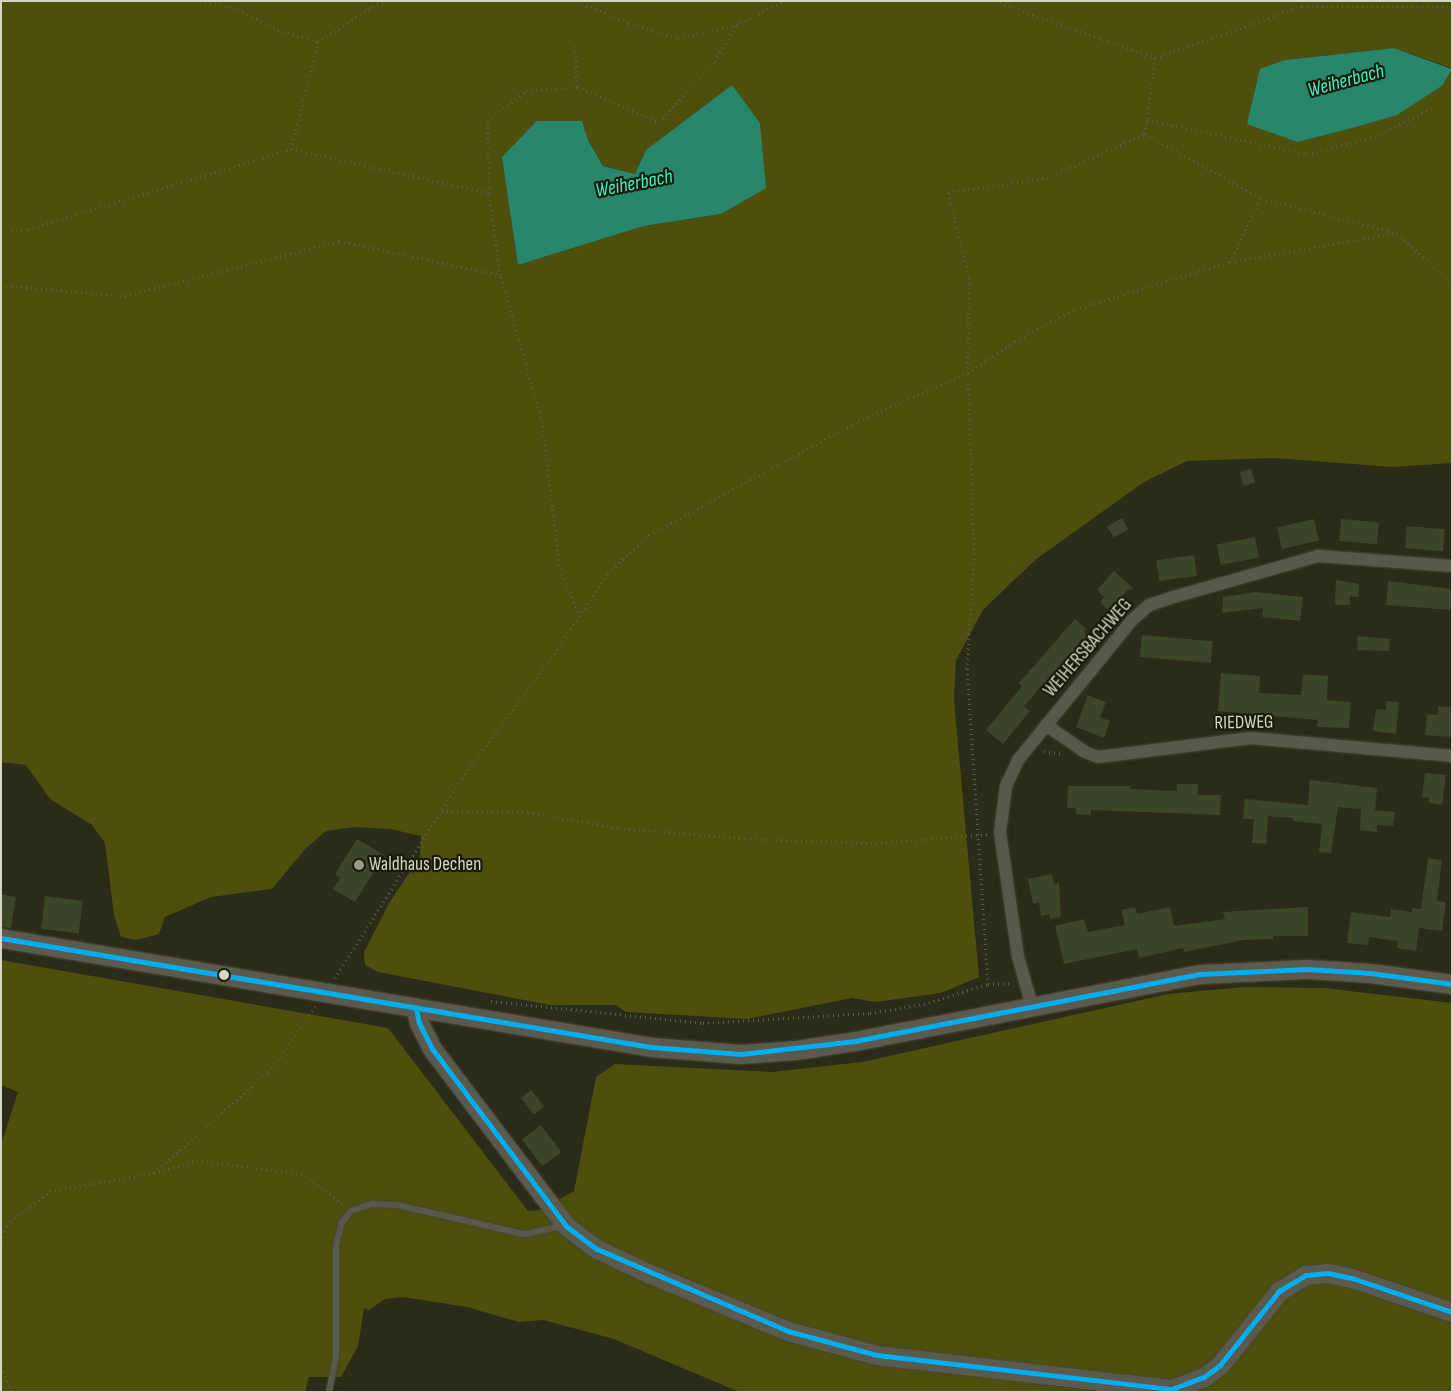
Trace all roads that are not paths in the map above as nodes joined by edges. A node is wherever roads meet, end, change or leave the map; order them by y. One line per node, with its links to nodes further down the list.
1 (1452, 566): 2 (street, WEIHERSBACHWEG)
2 (1046, 725): 3 (street, RIEDWEG); 6 (street, WEIHERSBACHWEG)
3 (1452, 756)
4 (1, 938): 7 (street)
5 (1452, 984): 6 (street)
6 (1032, 1006): 7 (street)
7 (416, 1008): 8 (street)
8 (566, 1226): 9 (street); 10 (lane)
9 (1452, 1312)
10 (329, 1392)

